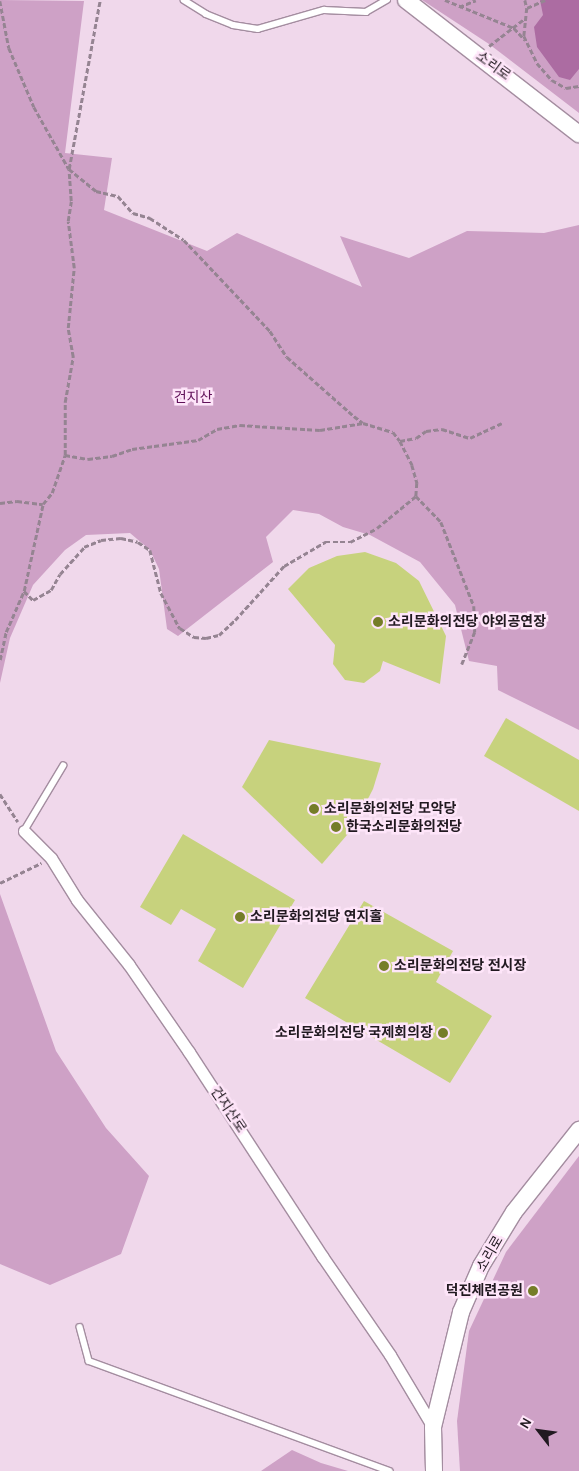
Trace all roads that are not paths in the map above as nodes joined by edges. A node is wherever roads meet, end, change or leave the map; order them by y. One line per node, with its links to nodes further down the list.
1 (184, 0): 2 (lane)
2 (387, 0)
3 (406, 0): 4 (street, 소리로)
4 (579, 134)
5 (63, 766): 6 (lane)
6 (24, 832): 9 (street, 건지산로)
7 (579, 1130): 9 (street, 소리로)
8 (80, 1327): 10 (lane)
9 (433, 1427): 11 (street, 건지산로)
10 (390, 1471)
11 (434, 1471)

